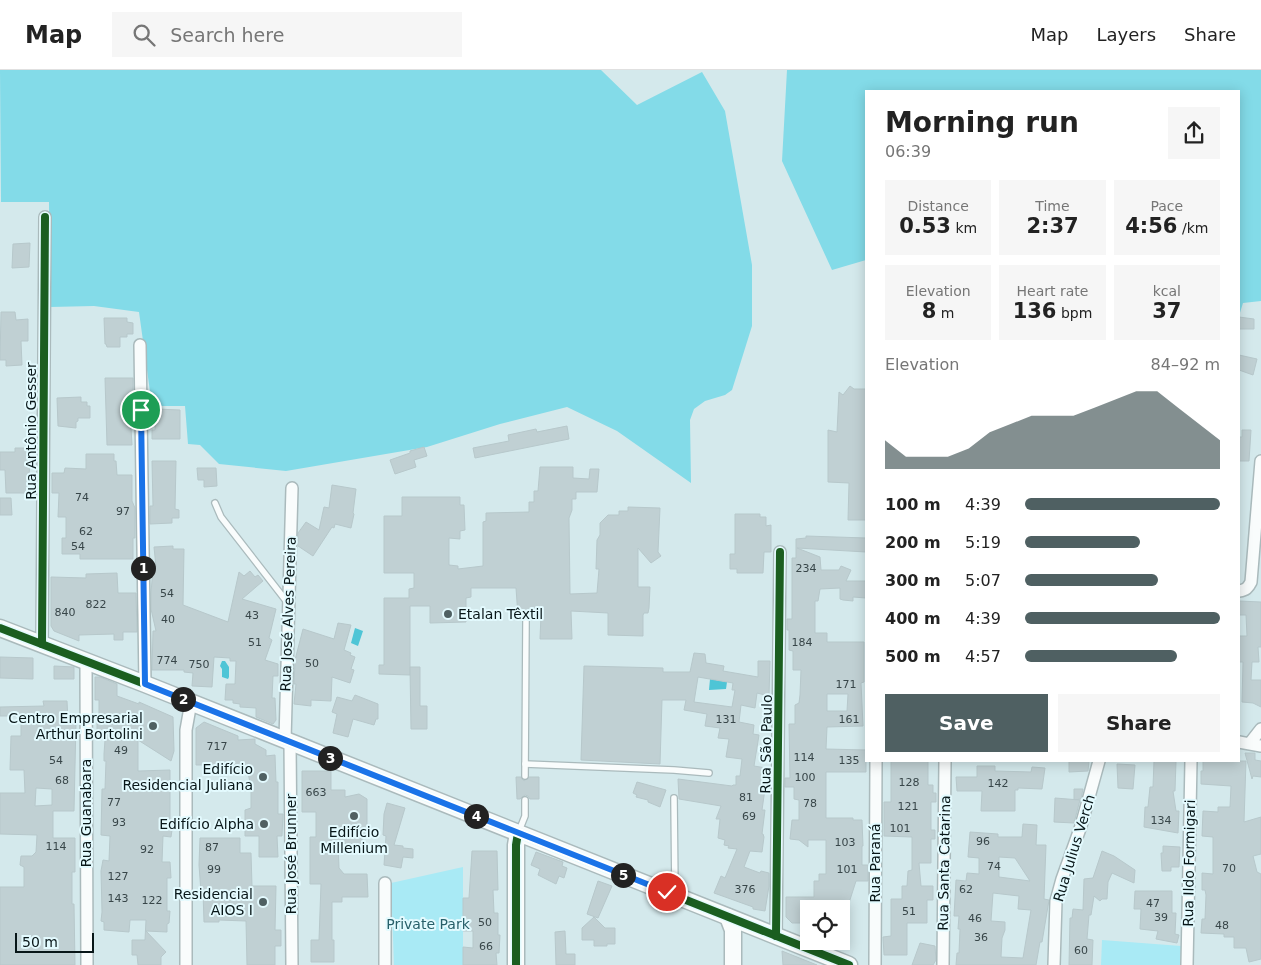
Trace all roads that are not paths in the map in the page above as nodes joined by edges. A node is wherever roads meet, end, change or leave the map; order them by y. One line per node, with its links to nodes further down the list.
1 (45, 217): 11 (street, Rua Antônio Gesser)
2 (140, 345): 13 (street)
3 (1261, 461): 7 (street)
4 (292, 488): 8 (street, Rua José Alves Pereira)
5 (215, 503): 8 (lane)
6 (780, 552): 31 (street, Rua São Paulo)
7 (1240, 591)
8 (288, 604): 16 (street, Rua José Alves Pereira)
9 (526, 621): 22 (lane)
10 (0, 628): 11 (main road)
11 (42, 644): 12 (main road)
12 (86, 661): 13 (main road); 33 (street, Rua Guanabara)
13 (145, 684): 14 (main road)
14 (191, 702): 16 (main road); 34 (street)
15 (1261, 730): 17 (street)
16 (288, 741): 27 (main road); 35 (street, Rua José Brunner)
17 (1250, 744)
18 (876, 762): 40 (street, Rua Paraná)
19 (945, 762): 41 (street, Rua Santa Catarina)
20 (1099, 762): 42 (street, Rua Julius Verch)
21 (1191, 762): 43 (street, Rua Ildo Formigari)
22 (525, 764): 23 (lane); 24 (lane)
23 (709, 773)
24 (525, 776)
25 (674, 798): 29 (lane)
26 (525, 800): 27 (lane)
27 (518, 833): 29 (main road); 37 (main road)
28 (384, 883): 36 (street)
29 (675, 895): 30 (main road)
30 (728, 917): 31 (main road); 38 (main road)
31 (776, 936): 32 (main road)
32 (825, 960): 39 (main road)
33 (87, 965)
34 (186, 965)
35 (292, 965)
36 (385, 965)
37 (516, 965)
38 (733, 965)
39 (849, 965)
40 (875, 965)
41 (943, 965)
42 (1054, 965)
43 (1186, 965)

